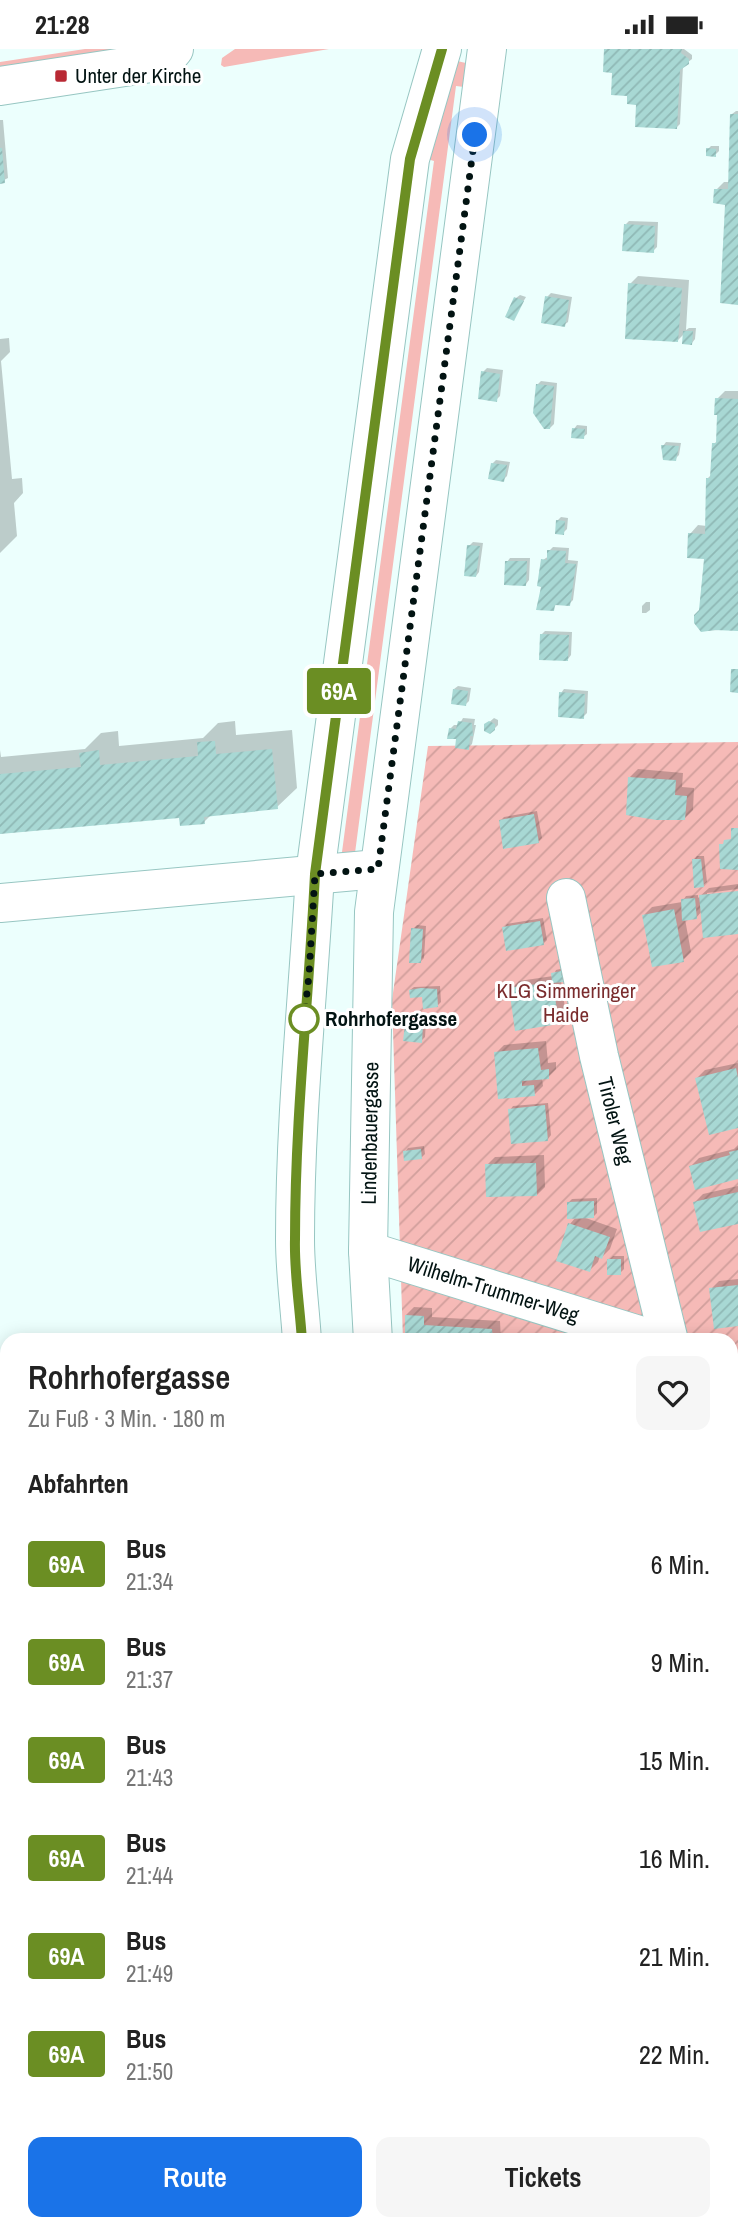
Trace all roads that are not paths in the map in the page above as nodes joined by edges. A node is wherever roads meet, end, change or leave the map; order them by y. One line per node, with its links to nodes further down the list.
1 (174, 49): 4 (street)
2 (442, 49): 6 (street)
3 (487, 49): 5 (street, Lindenbauergasse)
4 (0, 86)
5 (378, 869): 6 (street); 9 (street, Lindenbauergasse)
6 (315, 874): 8 (street); 10 (street)
7 (566, 898): 13 (street, Tiroler Weg)
8 (0, 903)
9 (368, 1251): 11 (street, Lindenbauergasse); 12 (street, Wilhelm-Trummer-Weg)
10 (301, 1333)
11 (373, 1333)
12 (633, 1333)
13 (667, 1333)

